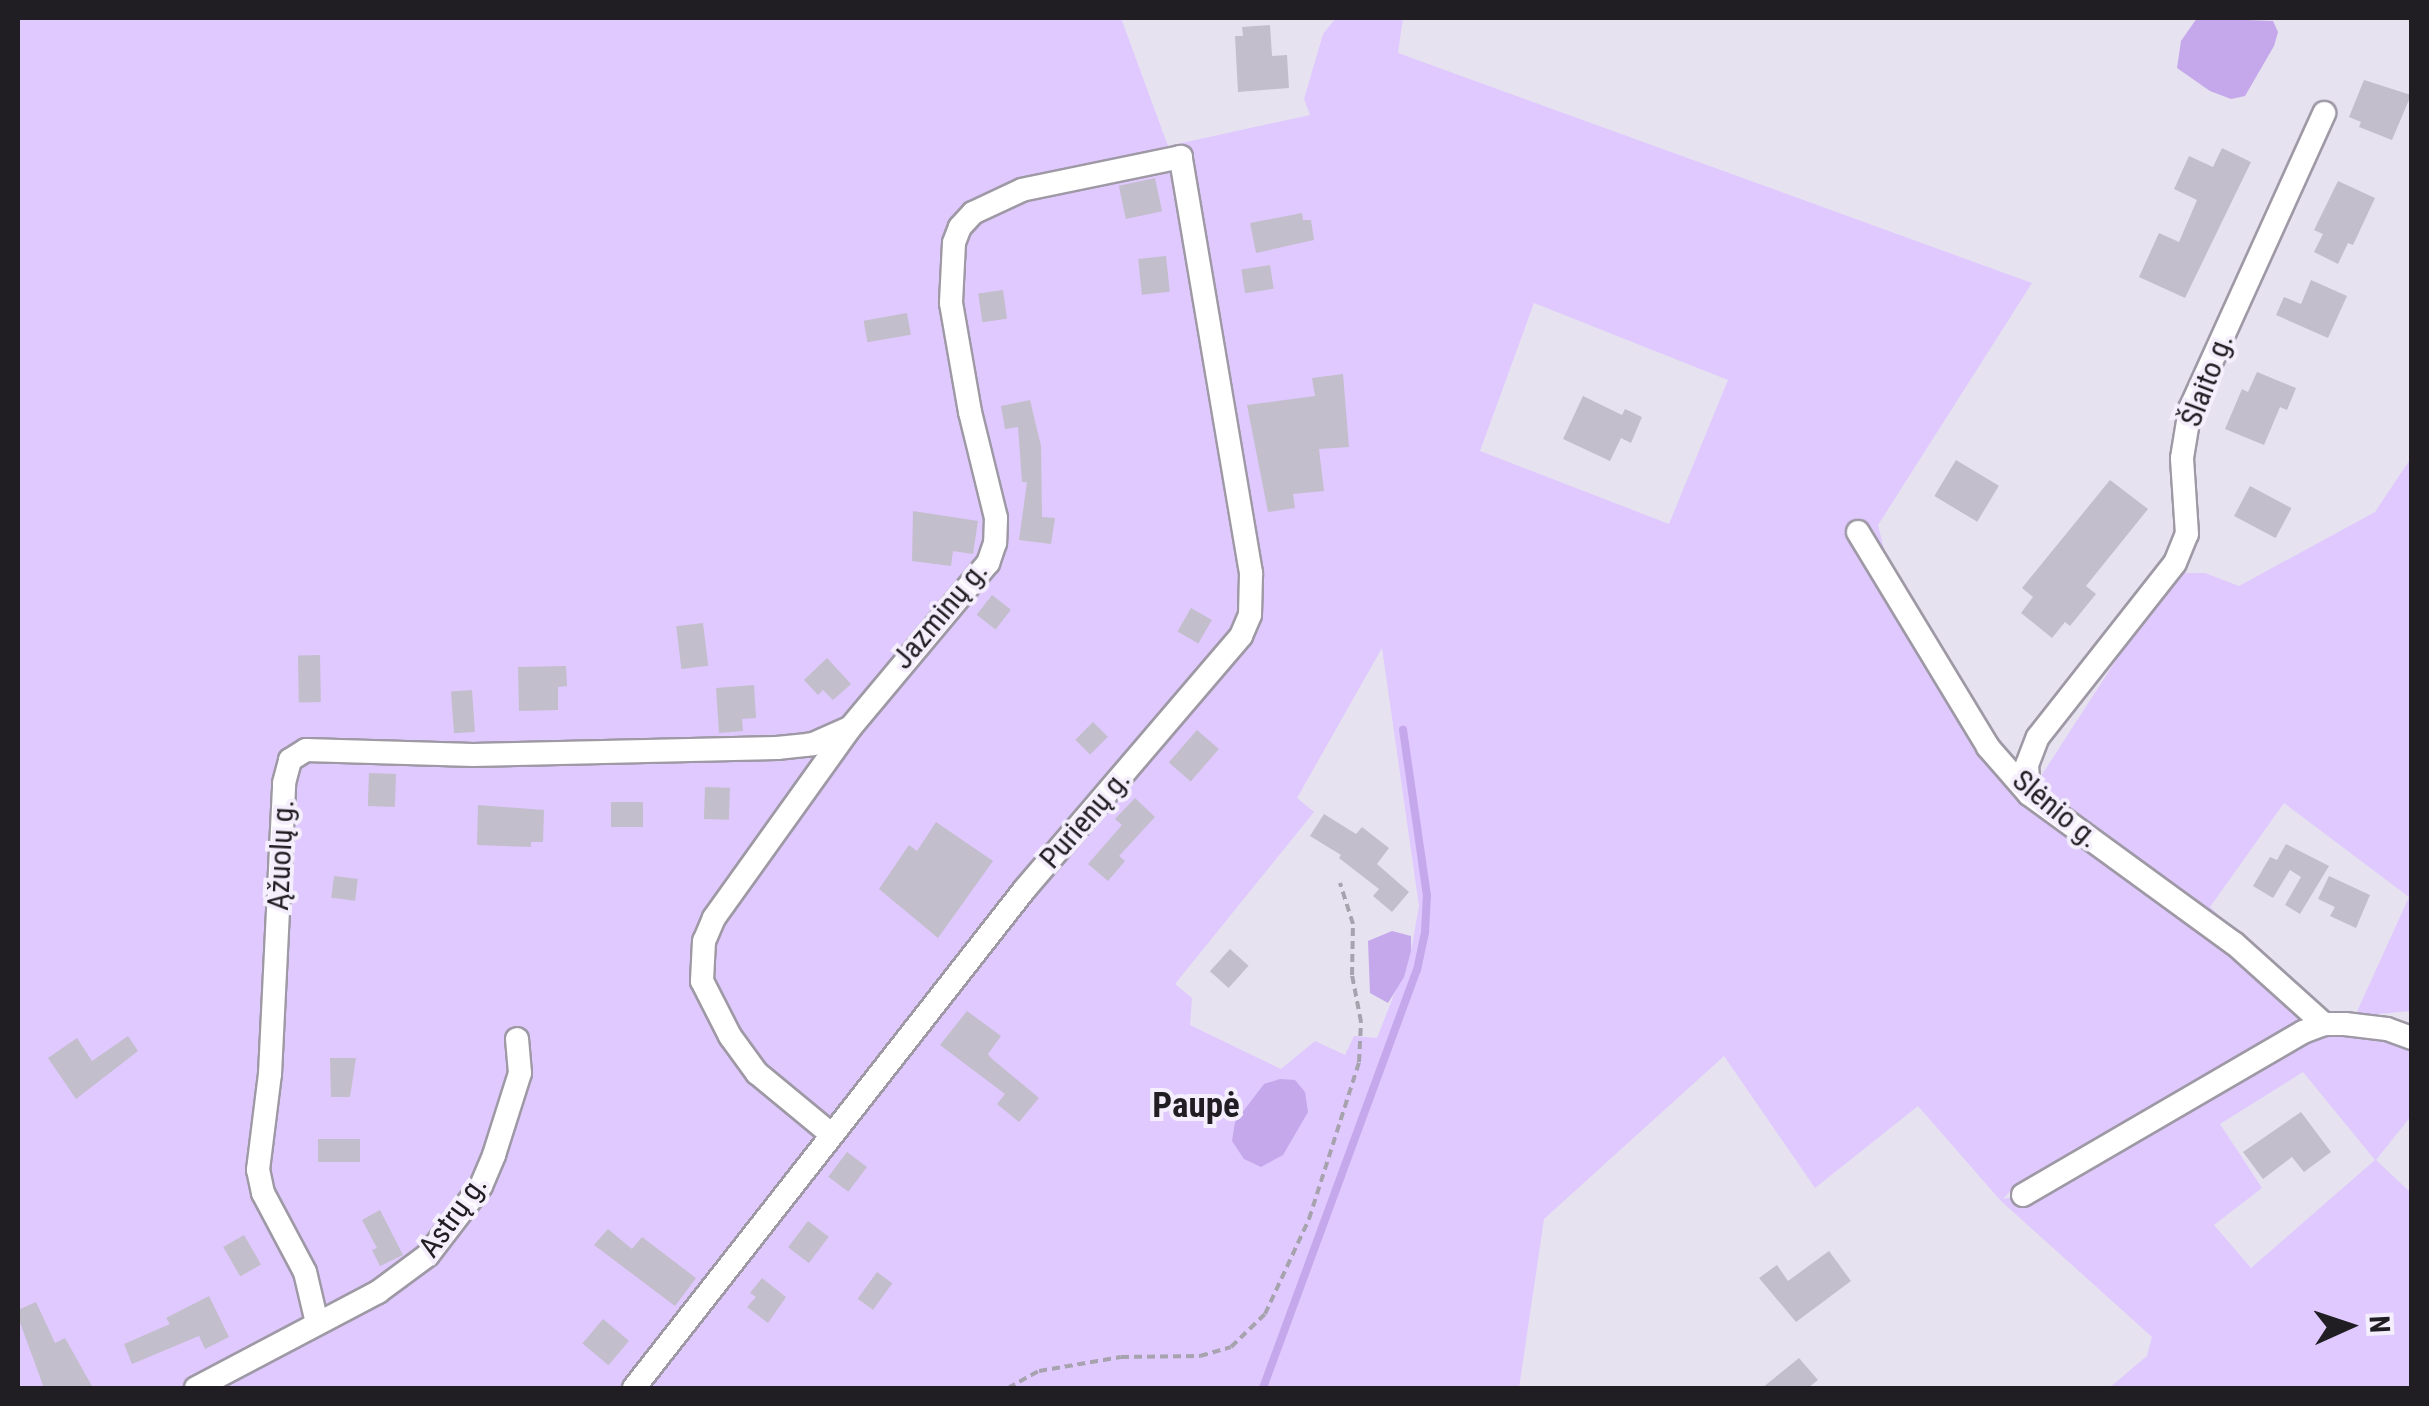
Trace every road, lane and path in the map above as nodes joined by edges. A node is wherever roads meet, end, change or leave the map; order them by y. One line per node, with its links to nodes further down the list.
1 (2324, 113): 5 (street, Šlaito g.)
2 (1181, 158): 4 (street, Jazminų g.); 10 (street, Purienų g.)
3 (1858, 532): 5 (street, Slėnio g.)
4 (850, 728): 10 (street, Jazminų g.); 12 (street, Ąžuolų g.)
5 (2030, 794): 7 (street, Slėnio g.)
6 (1340, 883): 15 (path)
7 (2324, 1024): 8 (street); 11 (street)
8 (2412, 1038)
9 (517, 1039): 12 (street, Astrų g.)
10 (832, 1135): 14 (street, Purienų g.)
11 (2023, 1194)
12 (317, 1324): 13 (street, Astrų g.)
13 (196, 1388)
14 (634, 1388)
15 (1008, 1388)

